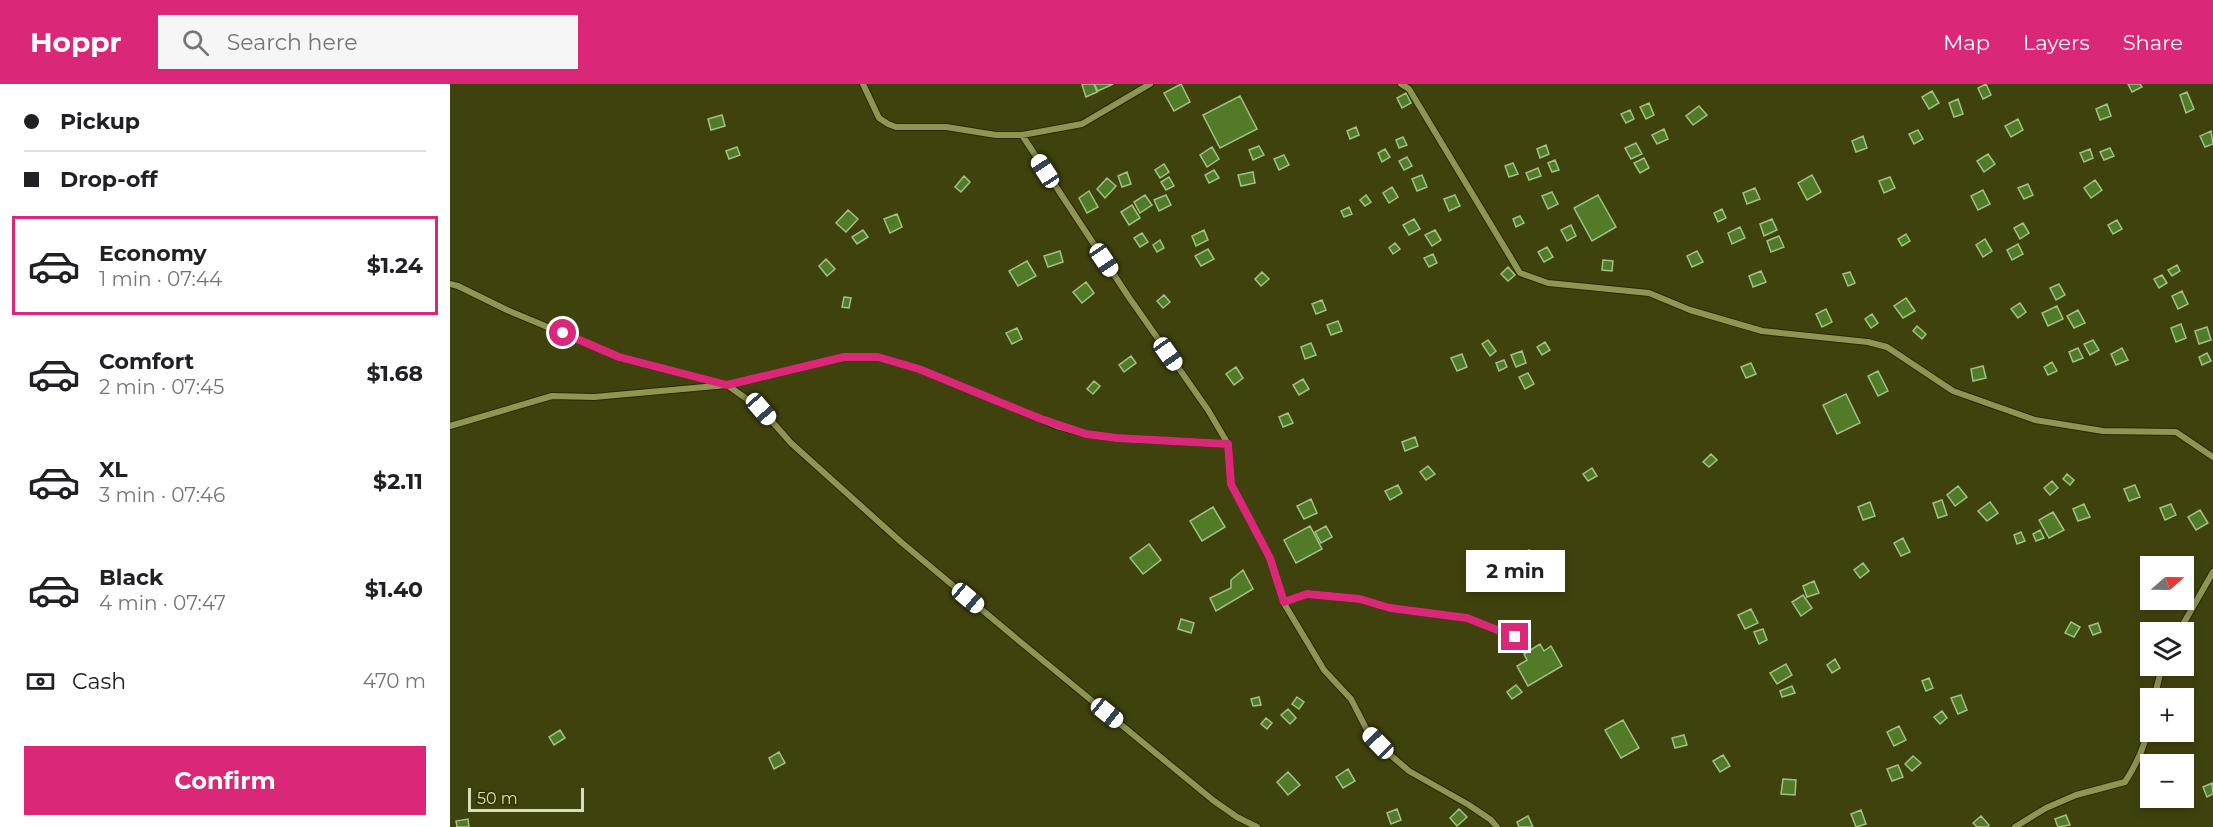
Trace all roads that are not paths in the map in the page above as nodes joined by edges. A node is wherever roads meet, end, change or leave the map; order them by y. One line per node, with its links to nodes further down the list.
1 (863, 84): 4 (street)
2 (1150, 84): 4 (street)
3 (1401, 84): 9 (street)
4 (1022, 135): 8 (street)
5 (450, 284): 6 (street)
6 (727, 385): 7 (street); 8 (street); 15 (street)
7 (450, 426)
8 (1228, 444): 11 (street)
9 (2213, 457)
10 (2213, 572): 12 (street)
11 (1284, 602): 13 (street); 16 (street)
12 (2184, 622)
13 (1515, 637)
14 (2145, 742): 17 (street)
15 (1257, 827)
16 (1497, 827)
17 (2015, 827)

